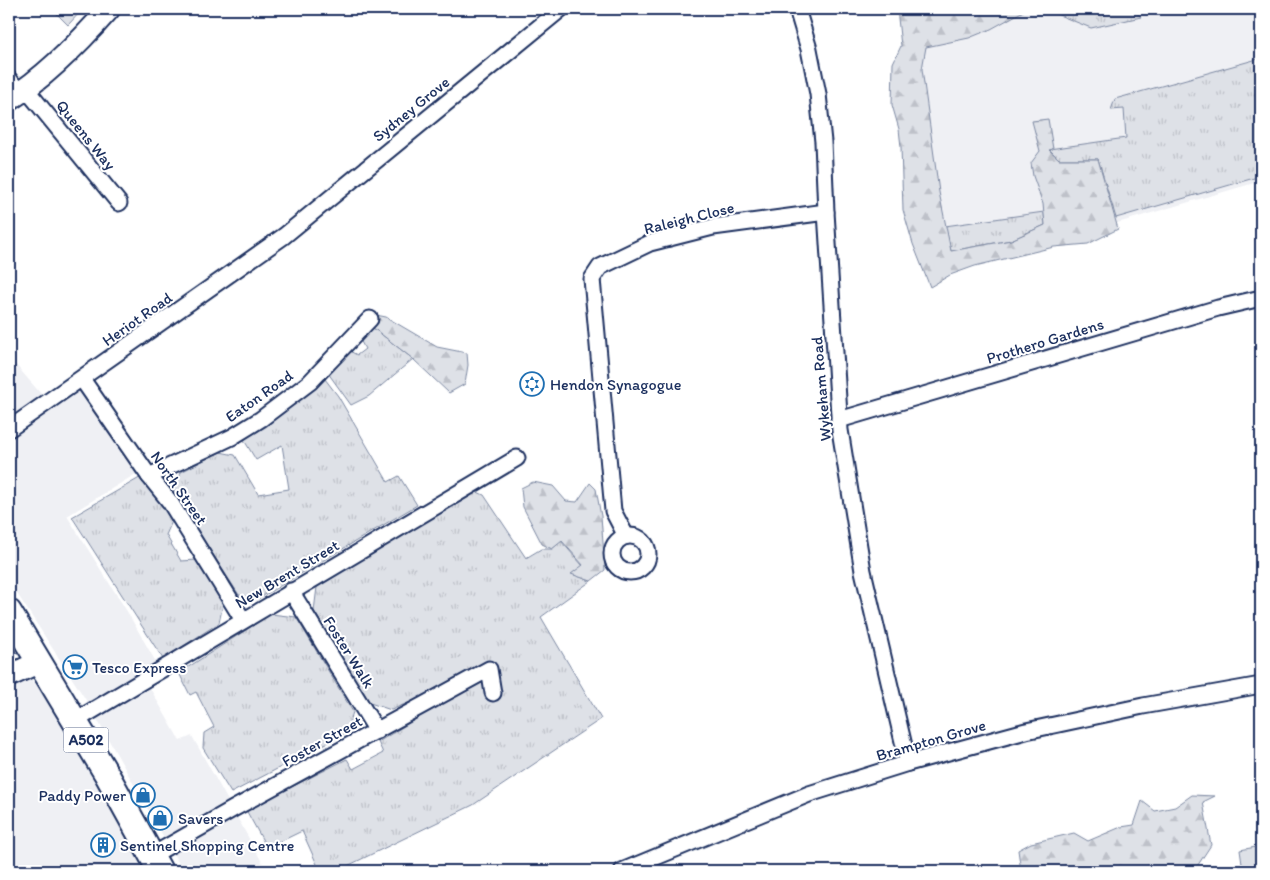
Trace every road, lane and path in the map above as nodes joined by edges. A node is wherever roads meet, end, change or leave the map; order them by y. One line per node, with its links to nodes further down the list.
1 (109, 9): 4 (main road)
2 (561, 9): 7 (street, Sydney Grove)
3 (797, 9): 6 (street, Wykeham Road)
4 (16, 90): 5 (street, Queens Way)
5 (119, 203)
6 (826, 212): 11 (street, Wykeham Road); 15 (street, Raleigh Close)
7 (284, 236): 10 (street, Heriot Road)
8 (1261, 298): 11 (street, Prothero Gardens)
9 (370, 318): 14 (street, Eaton Road)
10 (82, 379): 12 (street, Heriot Road); 14 (street, North Street)
11 (839, 420): 25 (street, Wykeham Road)
12 (9, 429)
13 (517, 458): 16 (street, New Brent Street)
14 (149, 476): 18 (street, North Street)
15 (626, 536)
16 (291, 591): 18 (street, New Brent Street); 24 (street, Foster Walk)
17 (9, 612): 19 (main road, A502)
18 (243, 620): 23 (street, New Brent Street)
19 (39, 662): 20 (main road); 23 (main road, A502)
20 (9, 676)
21 (1261, 686): 25 (street, Brampton Grove)
22 (493, 693): 24 (street, Foster Street)
23 (75, 721): 26 (main road, A502)
24 (377, 731): 26 (street, Foster Street)
25 (908, 763): 27 (street, Brampton Grove)
26 (156, 864)
27 (622, 871)

